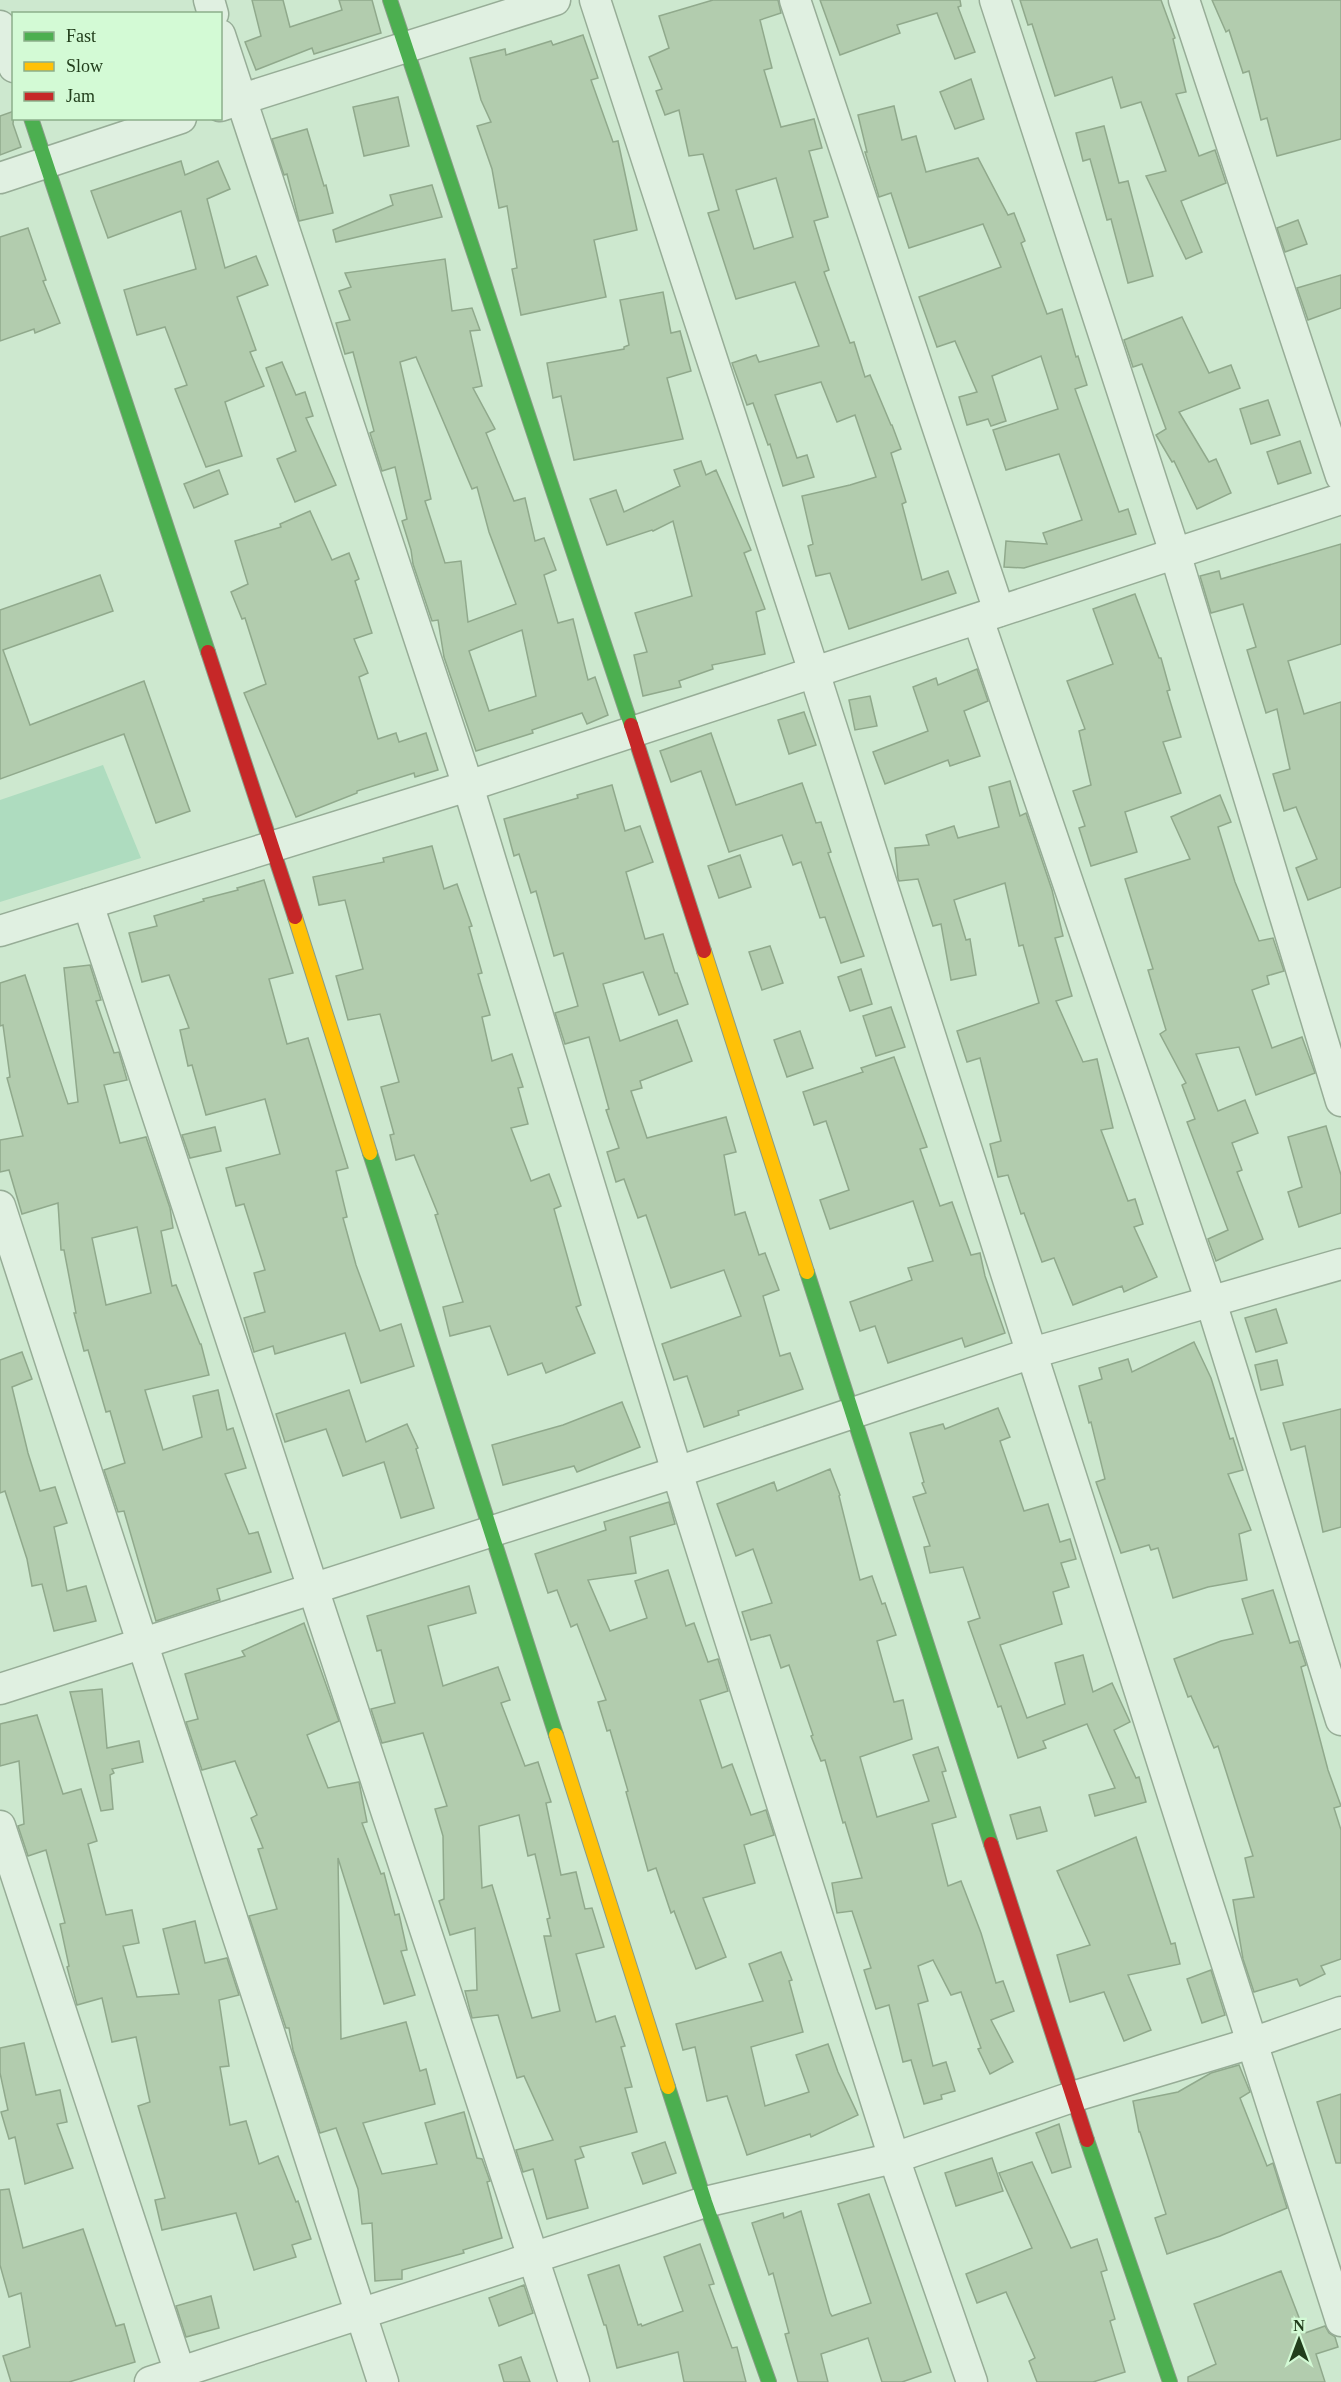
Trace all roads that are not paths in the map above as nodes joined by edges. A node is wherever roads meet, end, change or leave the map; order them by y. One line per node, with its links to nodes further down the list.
1 (390, 0): 9 (street)
2 (555, 0): 9 (street)
3 (595, 0): 20 (street)
4 (795, 0): 19 (street)
5 (995, 0): 18 (street)
6 (1184, 0): 16 (street)
7 (0, 26): 10 (street)
8 (222, 47): 11 (street)
9 (405, 47): 11 (street); 21 (street)
10 (12, 61)
11 (231, 102): 22 (street)
12 (32, 120): 14 (street)
13 (175, 120): 14 (street)
14 (45, 163): 15 (street); 23 (street)
15 (0, 178)
16 (1341, 476)
17 (1341, 500): 18 (street)
18 (1176, 553): 19 (street); 26 (street)
19 (988, 615): 20 (street); 29 (street)
20 (814, 672): 21 (street); 30 (street)
21 (633, 732): 22 (street); 31 (street)
22 (468, 786): 23 (street); 32 (street)
23 (273, 847): 24 (street); 33 (street)
24 (88, 904): 25 (street); 34 (street)
25 (0, 932)
26 (1341, 1101)
27 (0, 1206): 35 (street)
28 (1341, 1264): 29 (street)
29 (1211, 1302): 30 (street); 37 (street)
30 (1032, 1353): 31 (street); 40 (street)
31 (852, 1413): 32 (street); 41 (street)
32 (677, 1472): 33 (street); 42 (street)
33 (491, 1531): 34 (street); 43 (street)
34 (313, 1589): 35 (street); 44 (street)
35 (142, 1644): 36 (street); 45 (street)
36 (0, 1689)
37 (1341, 1720)
38 (0, 1826): 47 (street)
39 (1341, 2012): 40 (street)
40 (1252, 2043): 41 (street); 46 (street)
41 (1072, 2097): 42 (street); 53 (street)
42 (894, 2158): 43 (street); 52 (street)
43 (705, 2202): 44 (street); 51 (street)
44 (532, 2258): 45 (street); 50 (street)
45 (360, 2314): 47 (street); 49 (street)
46 (1341, 2321)
47 (181, 2377): 48 (street)
48 (150, 2382)
49 (383, 2382)
50 (574, 2382)
51 (769, 2382)
52 (972, 2382)
53 (1170, 2382)

